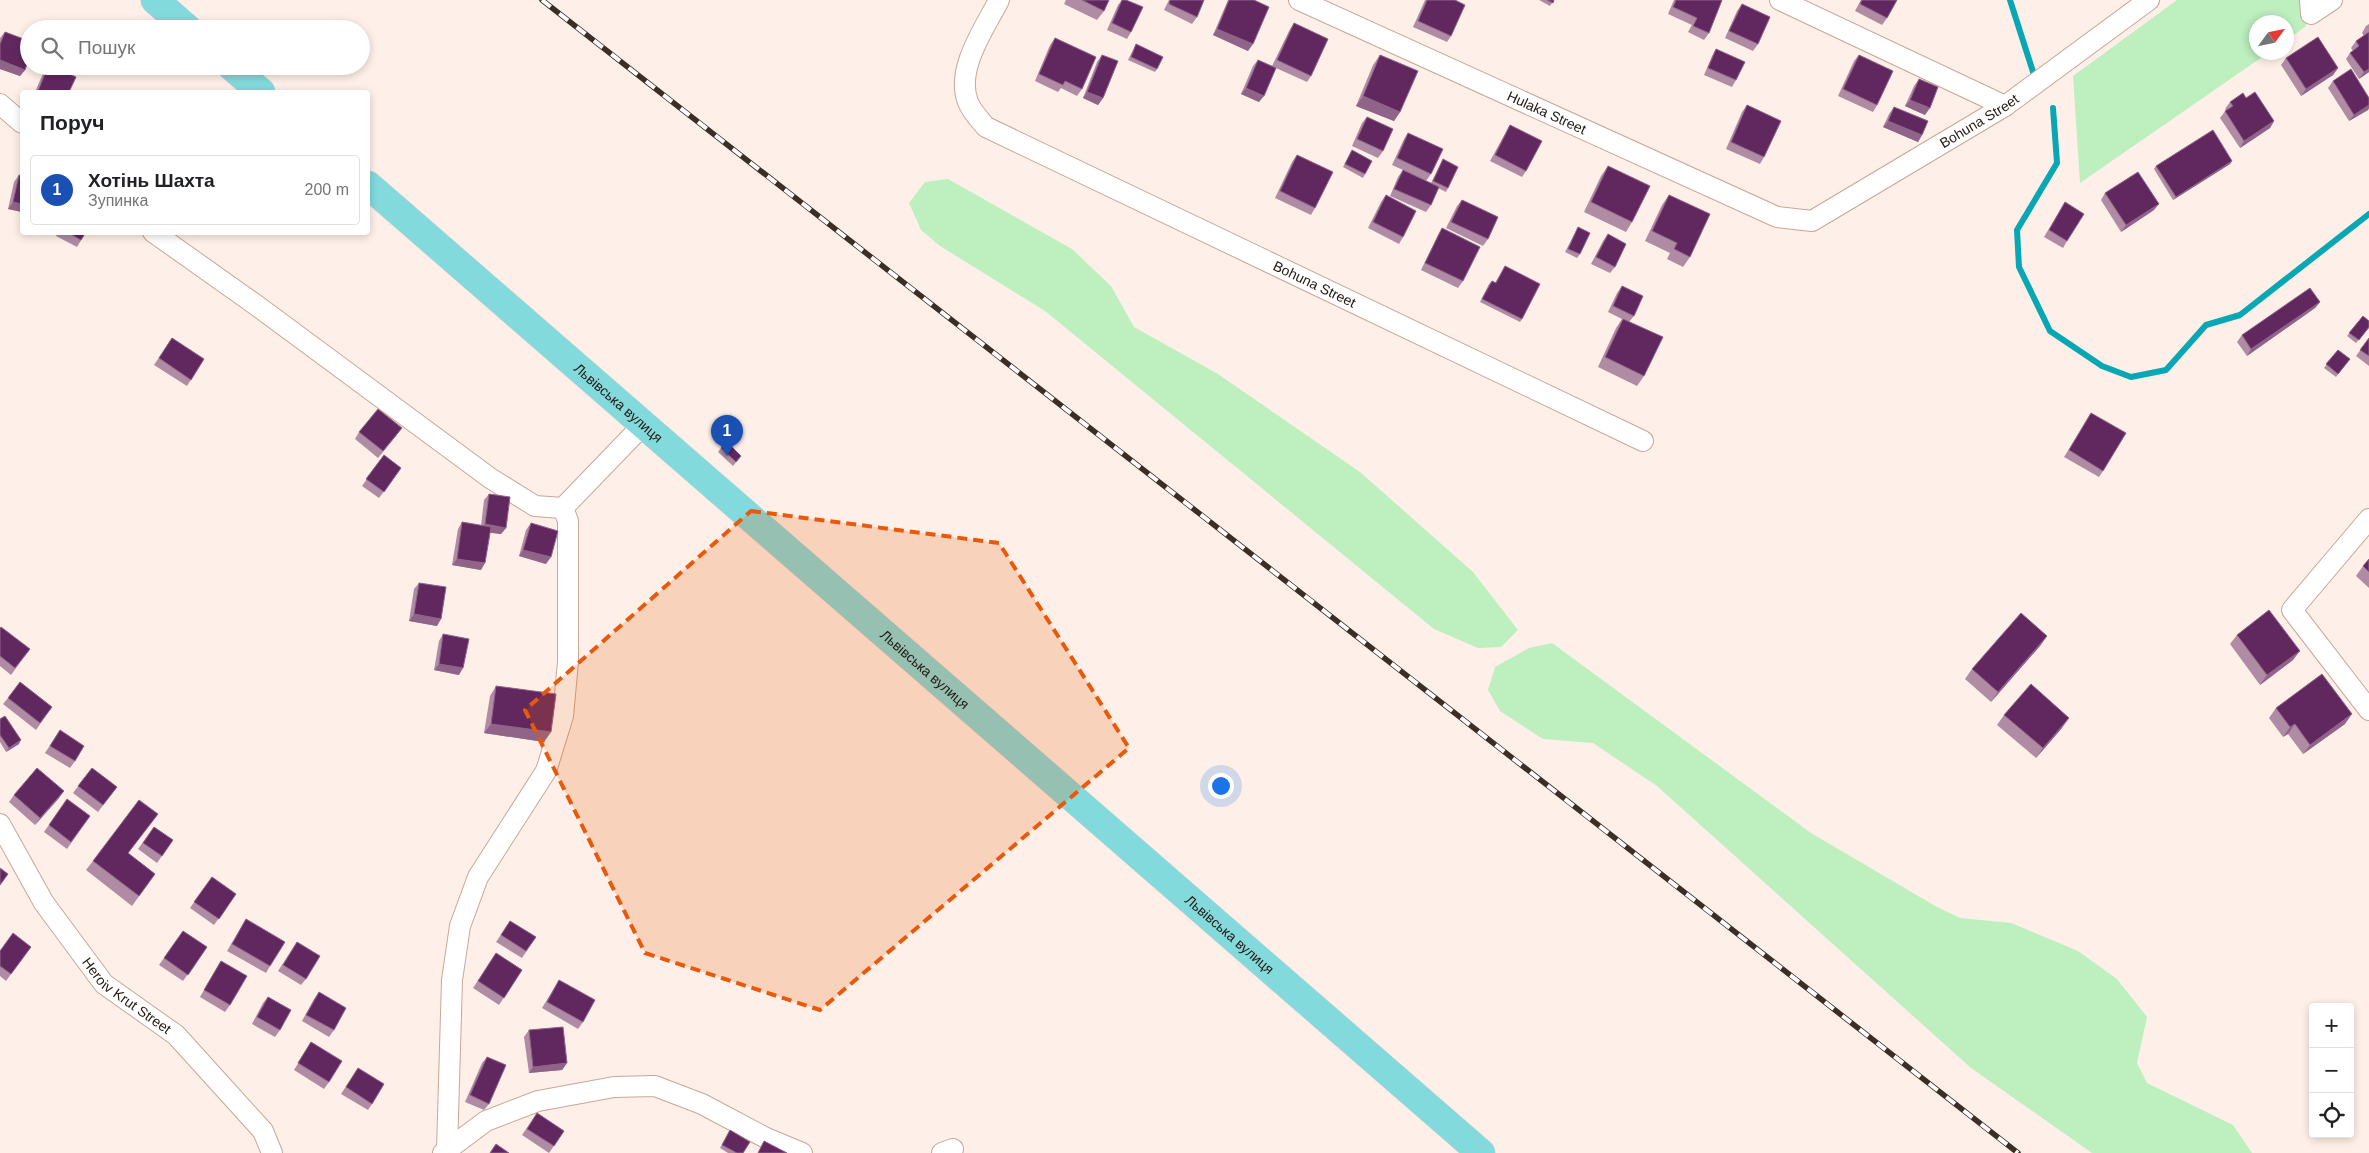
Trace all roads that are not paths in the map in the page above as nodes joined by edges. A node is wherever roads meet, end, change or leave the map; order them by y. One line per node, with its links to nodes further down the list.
1 (155, 0): 8 (main road)
2 (999, 0): 18 (street, Bohuna Street)
3 (1299, 0): 15 (street, Hulaka Street)
4 (1780, 0): 12 (street)
5 (2149, 0): 12 (street, Bohuna Street)
6 (2310, 0): 7 (street)
7 (2332, 0)
8 (178, 20)
9 (241, 75): 10 (main road)
10 (259, 90)
11 (0, 104): 13 (street)
12 (2005, 106): 15 (street, Bohuna Street)
13 (20, 121)
14 (370, 187): 17 (main road, Львівська вулиця)
15 (1797, 219)
16 (157, 235): 19 (street)
17 (643, 425): 19 (street); 26 (main road, Львівська вулиця)
18 (1643, 441)
19 (563, 508): 23 (street)
20 (2369, 519): 21 (street)
21 (2369, 710)
22 (0, 824): 24 (street, Heroiv Krut Street)
23 (445, 1151): 25 (street)
24 (272, 1153)
25 (802, 1153)
26 (1481, 1153)

